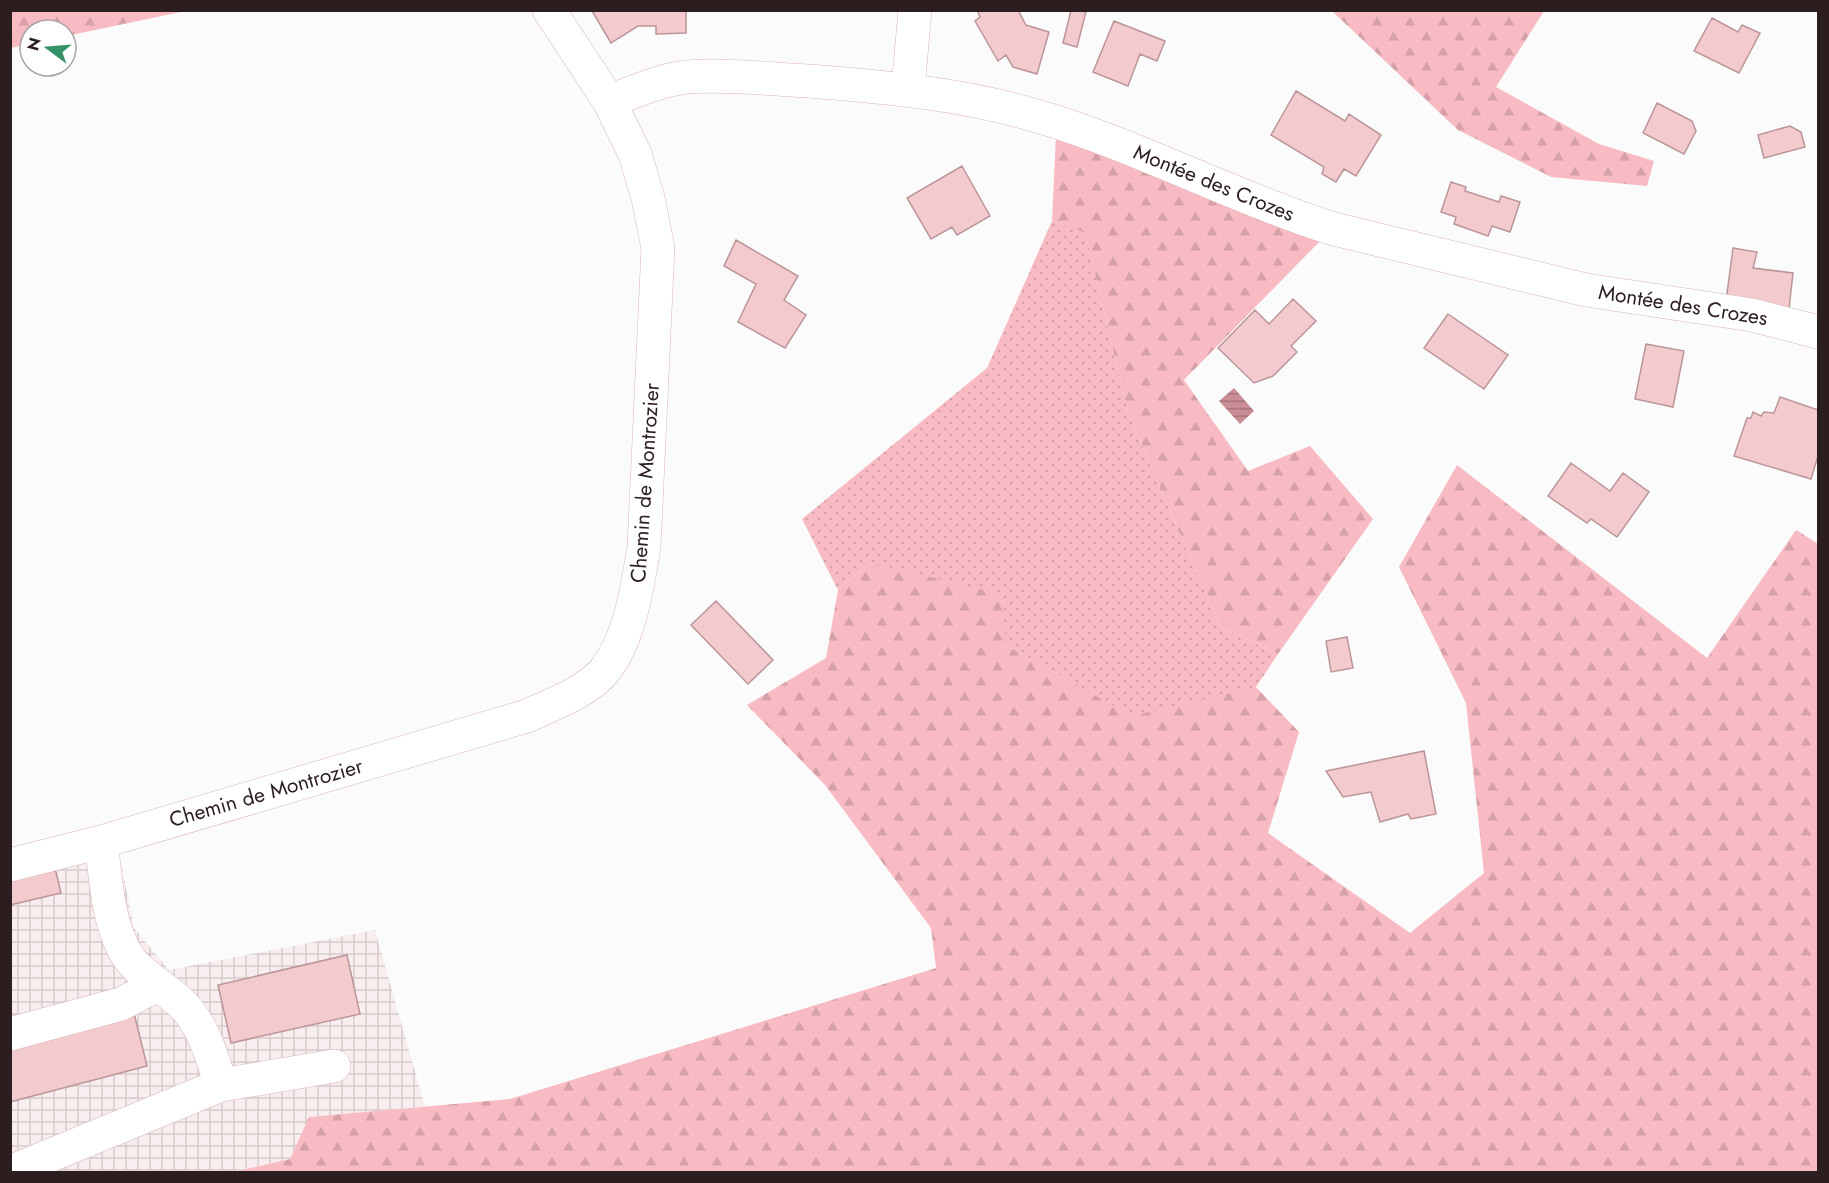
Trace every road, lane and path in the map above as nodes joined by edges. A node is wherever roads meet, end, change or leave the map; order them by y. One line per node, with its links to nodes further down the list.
1 (549, 10): 4 (street, Chemin de Montrozier)
2 (915, 10): 3 (street)
3 (908, 89): 4 (street, Montée des Crozes); 5 (street, Montée des Crozes)
4 (609, 101): 6 (street, Chemin de Montrozier)
5 (1818, 332)
6 (101, 842): 7 (street, Chemin de Montrozier); 8 (street)
7 (10, 865)
8 (157, 985): 9 (street); 11 (street)
9 (10, 1034)
10 (334, 1066): 11 (street)
11 (222, 1085): 12 (street)
12 (10, 1172)

